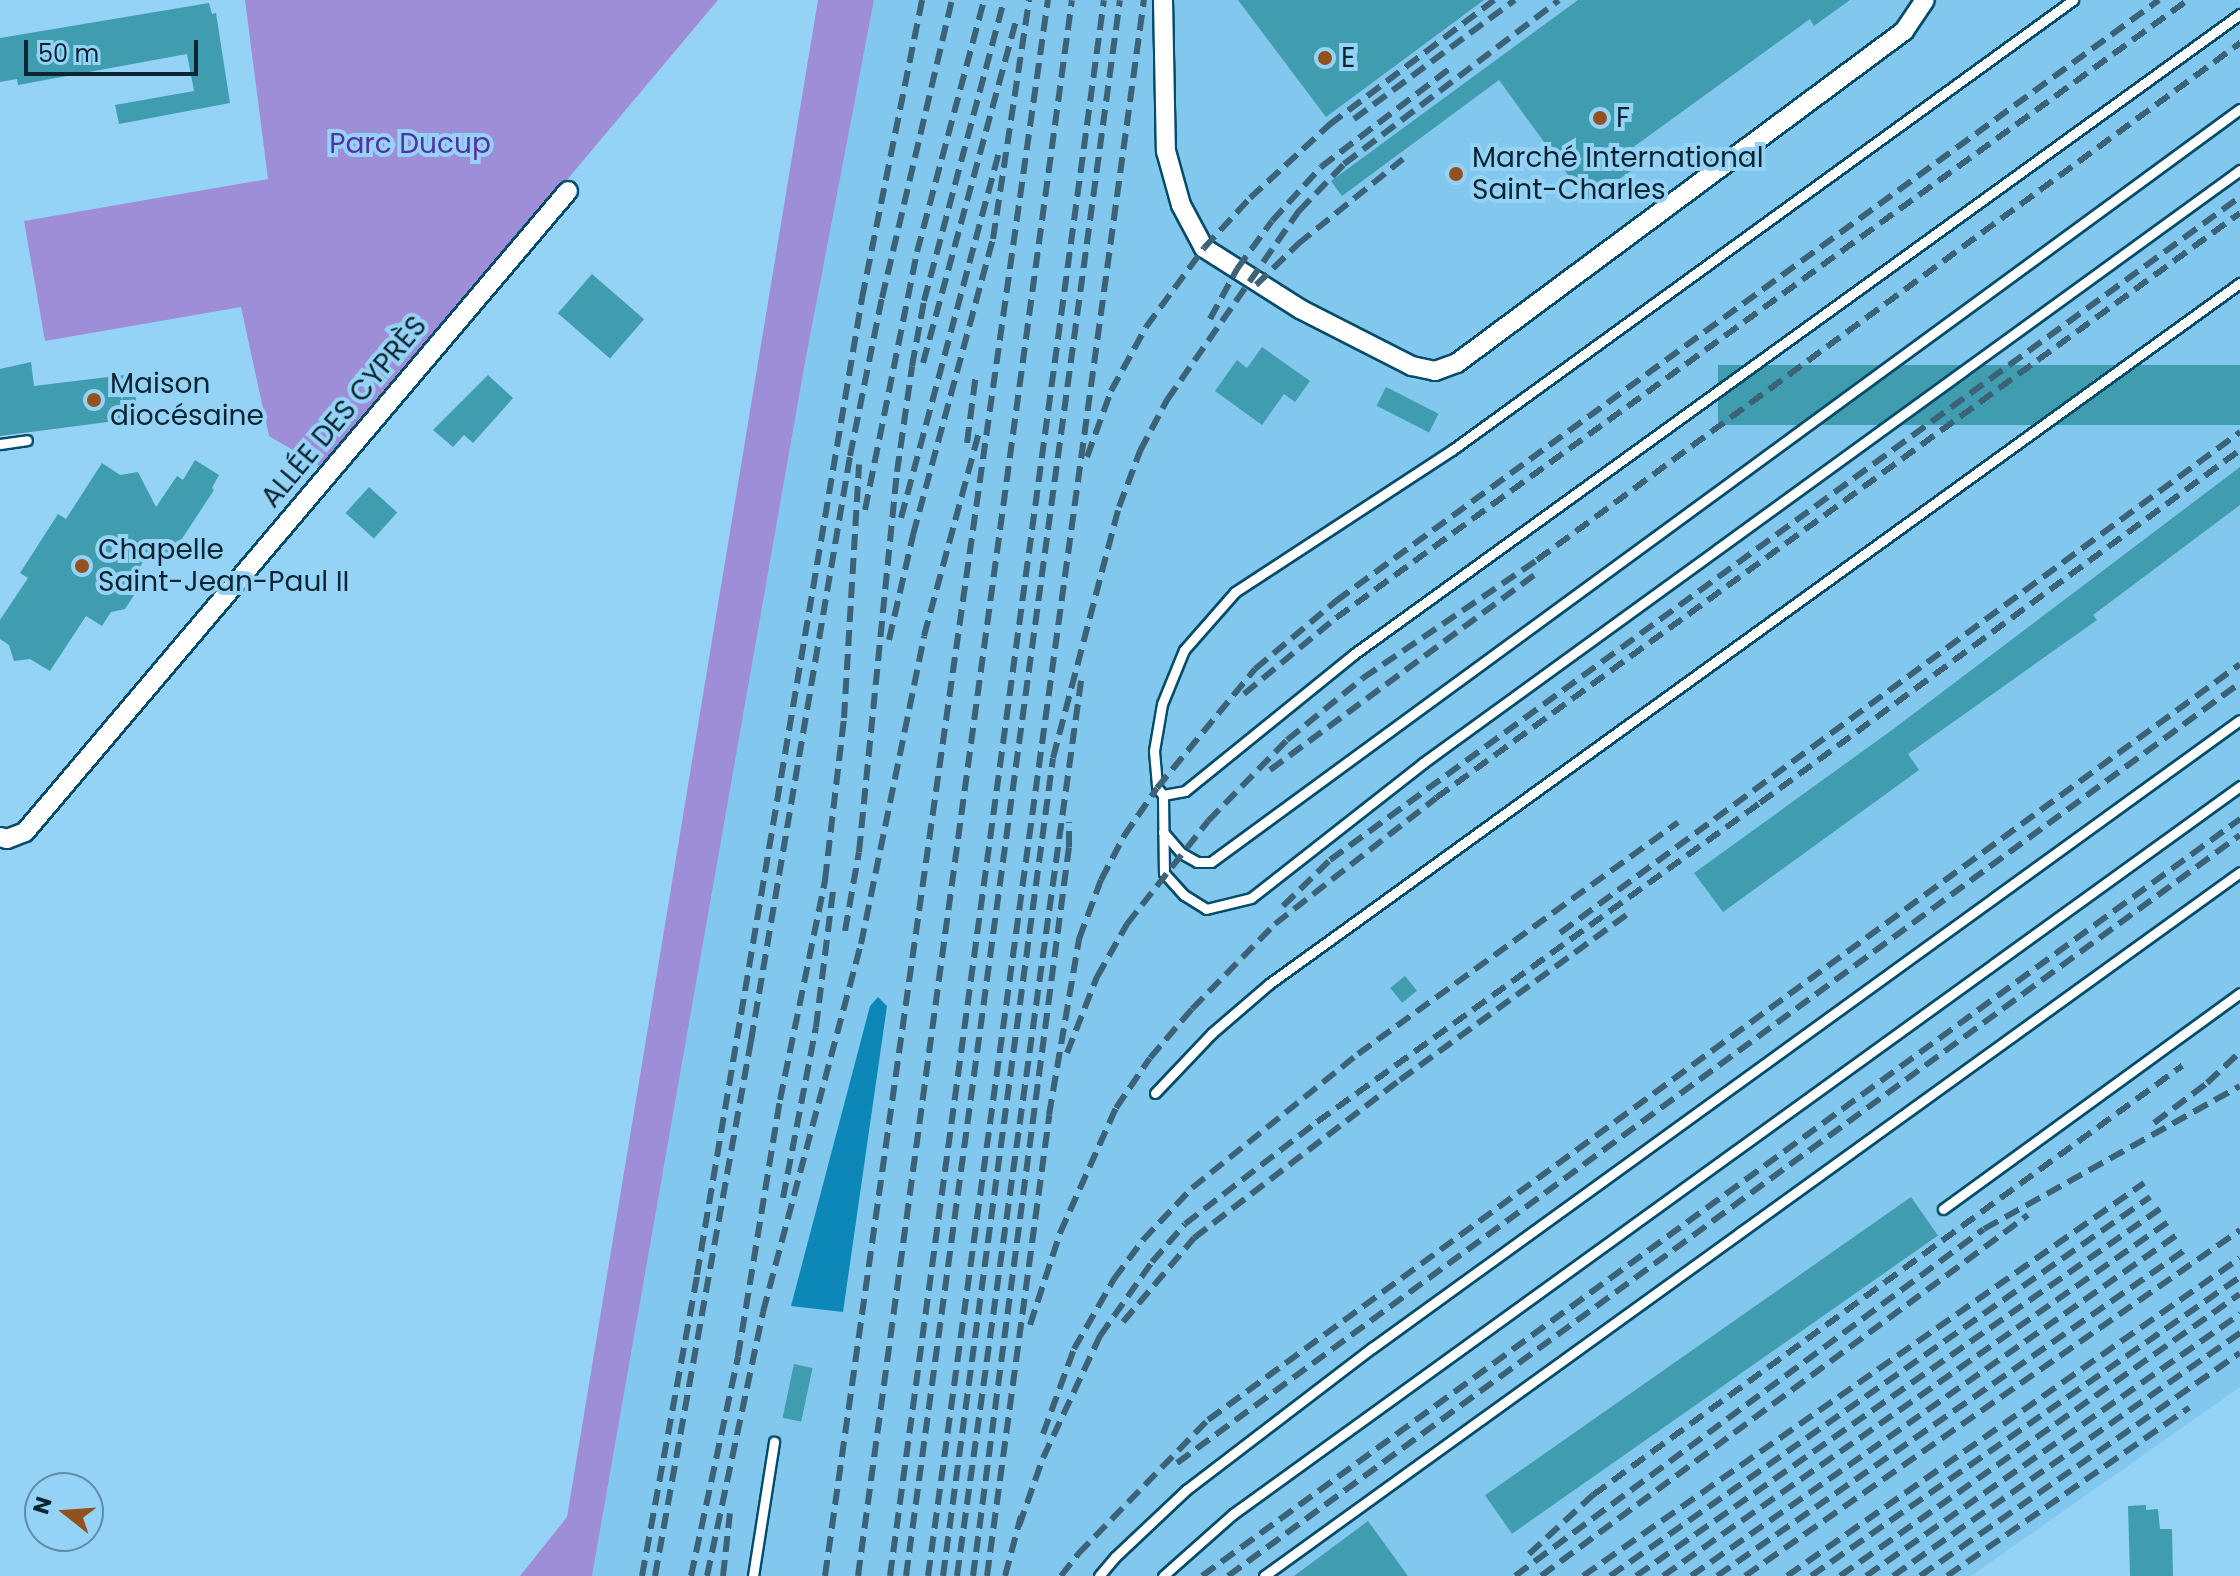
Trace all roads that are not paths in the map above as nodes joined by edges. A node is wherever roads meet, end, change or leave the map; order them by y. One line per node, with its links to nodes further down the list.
1 (1163, 0): 2 (street)
2 (1925, 0)
3 (2073, 0): 13 (lane)
4 (2240, 14): 13 (lane)
5 (2240, 109): 14 (lane)
6 (2240, 170): 14 (lane)
7 (568, 191): 15 (street, ALLÉE DES CYPRÈS)
8 (2240, 283): 18 (lane)
9 (27, 440): 10 (lane)
10 (0, 444)
11 (2240, 720): 22 (lane)
12 (2240, 786): 23 (lane)
13 (1163, 795): 14 (lane)
14 (1163, 832)
15 (0, 837)
16 (2240, 872): 24 (lane)
17 (2240, 993): 19 (lane)
18 (1155, 1093)
19 (1943, 1209)
20 (774, 1442): 21 (lane)
21 (753, 1576)
22 (1099, 1576)
23 (1163, 1576)
24 (1264, 1576)

